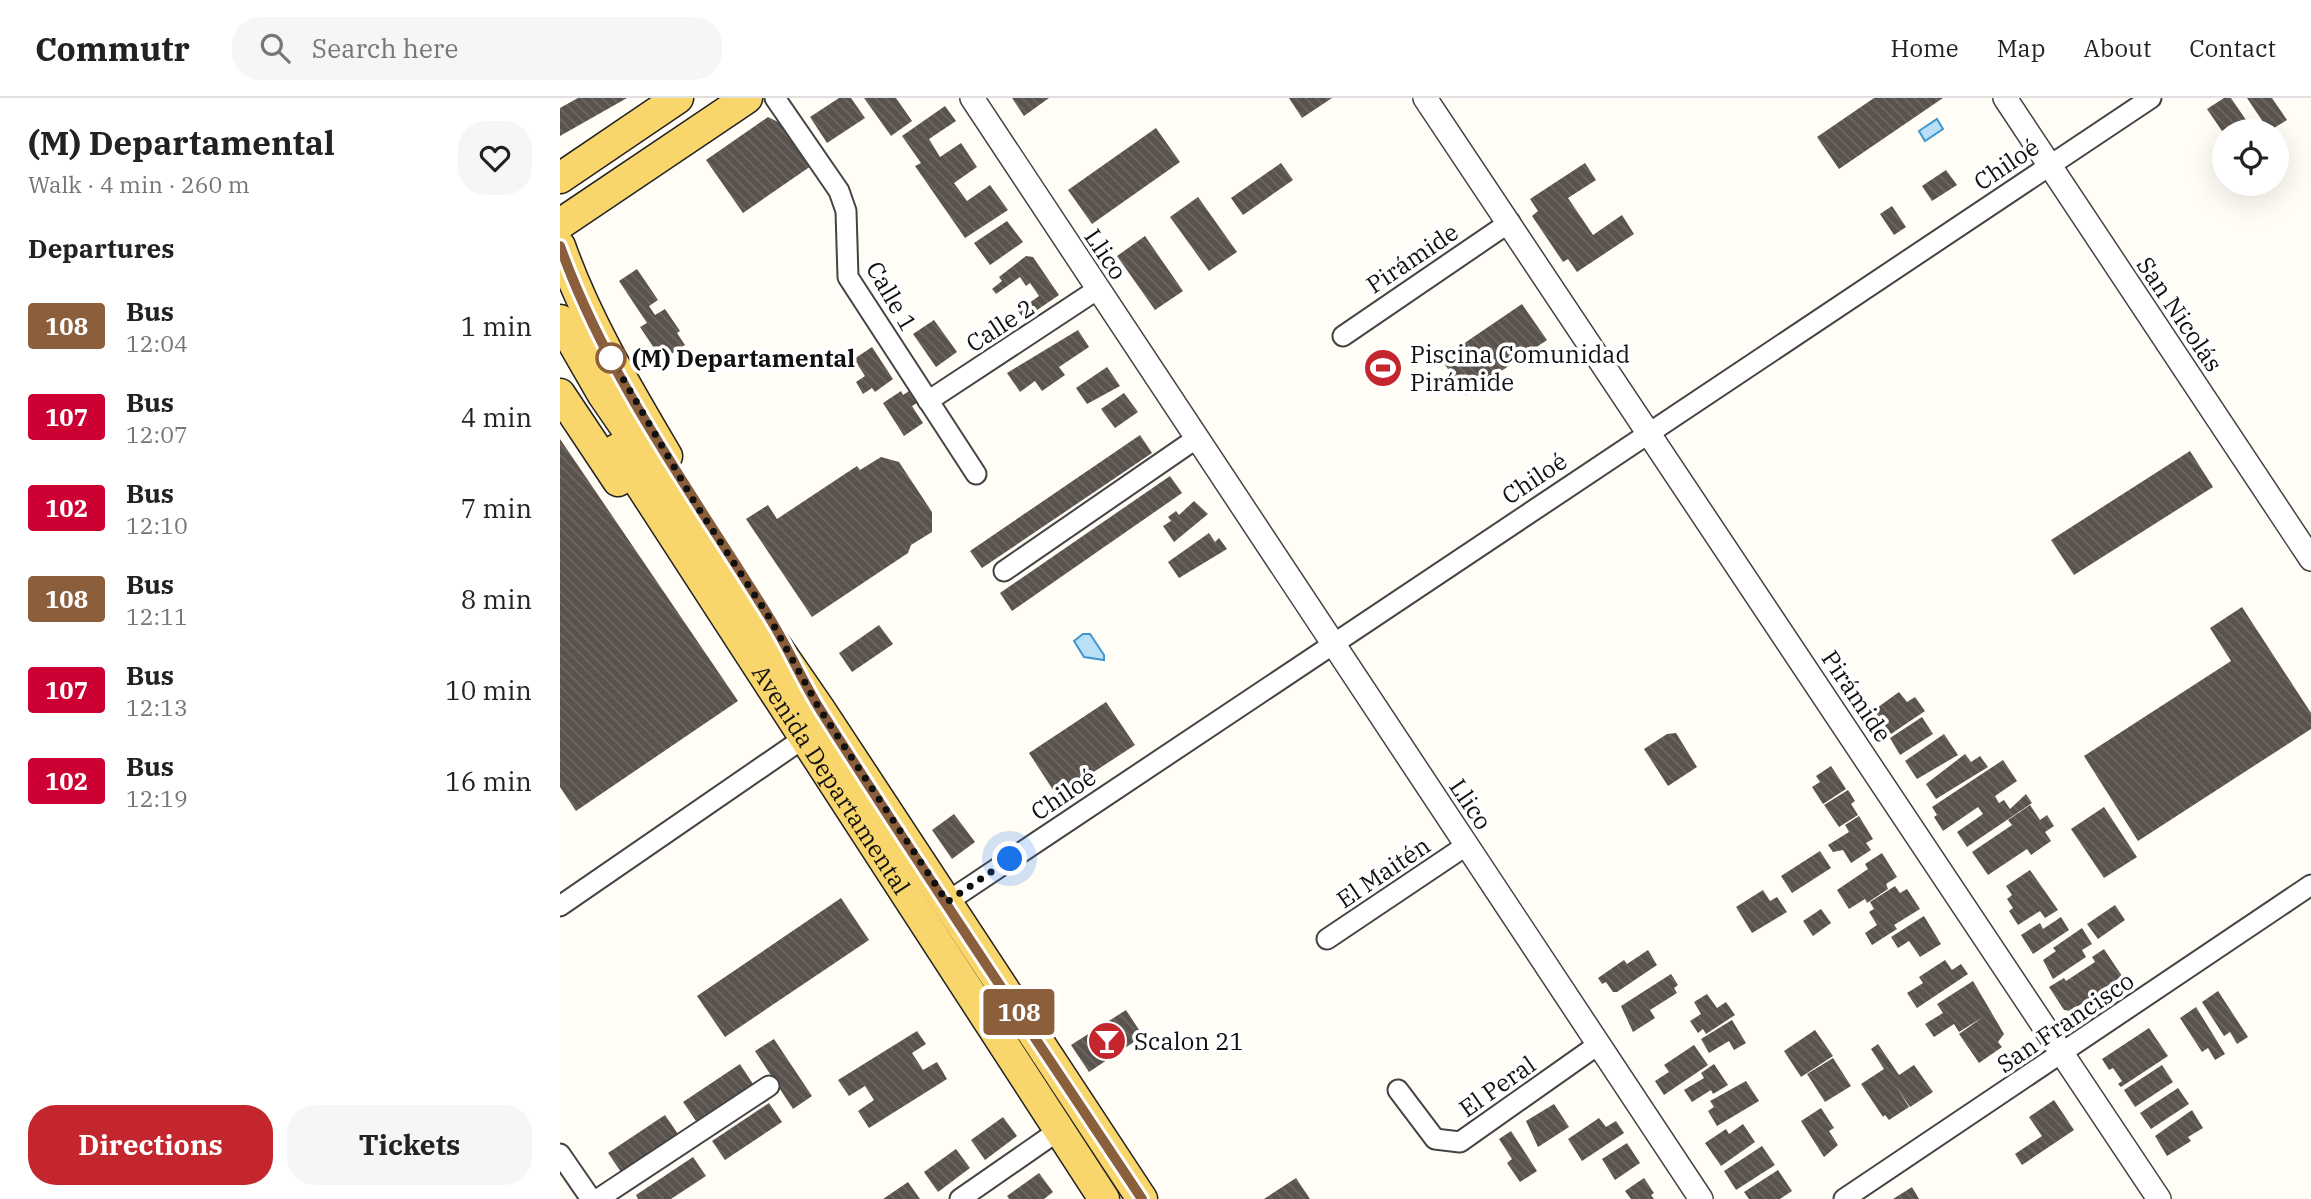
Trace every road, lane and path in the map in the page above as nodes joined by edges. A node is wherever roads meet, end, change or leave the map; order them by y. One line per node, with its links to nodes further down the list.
1 (677, 98): 9 (main road)
2 (747, 98): 11 (main road)
3 (775, 98): 18 (street, Calle 1)
4 (972, 98): 13 (street, Llico)
5 (1425, 98): 10 (street, Pirámide)
6 (2005, 98): 8 (street, San Nicolás)
7 (2151, 98): 8 (street, Chiloé)
8 (2050, 165): 19 (street, Chiloé); 22 (street, San Nicolás)
9 (560, 178)
10 (1510, 222): 15 (street, Pirámide); 19 (street, Pirámide)
11 (560, 224)
12 (560, 246): 25 (main road)
13 (1098, 289): 18 (street, Calle 2); 20 (street, Llico)
14 (560, 320): 25 (main road, Avenida Departamental)
15 (1343, 336)
16 (560, 361): 26 (main road, Avenida Departamental)
17 (560, 394): 26 (main road)
18 (928, 401): 21 (street, Calle 1)
19 (1649, 430): 24 (street, Chiloé); 34 (street, Pirámide)
20 (1197, 438): 23 (street); 24 (street, Llico)
21 (975, 474)
22 (2311, 559)
23 (1004, 571)
24 (1332, 642): 28 (street, Llico); 30 (street, Chiloé)
25 (819, 708): 30 (main road, Avenida Departamental)
26 (787, 710): 27 (main road, Avenida Departamental)
27 (804, 738): 31 (street); 37 (main road, Avenida Departamental)
28 (1467, 845): 32 (street, El Maitén); 33 (street, Llico)
29 (2311, 885): 34 (street, San Francisco)
30 (947, 902): 43 (main road, Avenida Departamental)
31 (560, 906)
32 (1327, 939)
33 (1599, 1044): 36 (street, El Peral); 44 (street, Llico)
34 (2063, 1054): 45 (street, San Francisco); 46 (street, Pirámide)
35 (769, 1086): 40 (street)
36 (1398, 1090)
37 (1058, 1131): 41 (street); 42 (main road, Avenida Departamental)
38 (560, 1154): 39 (street)
39 (591, 1199)
40 (598, 1199)
41 (960, 1199)
42 (1104, 1199)
43 (1142, 1199)
44 (1702, 1199)
45 (1844, 1199)
46 (2159, 1199)

